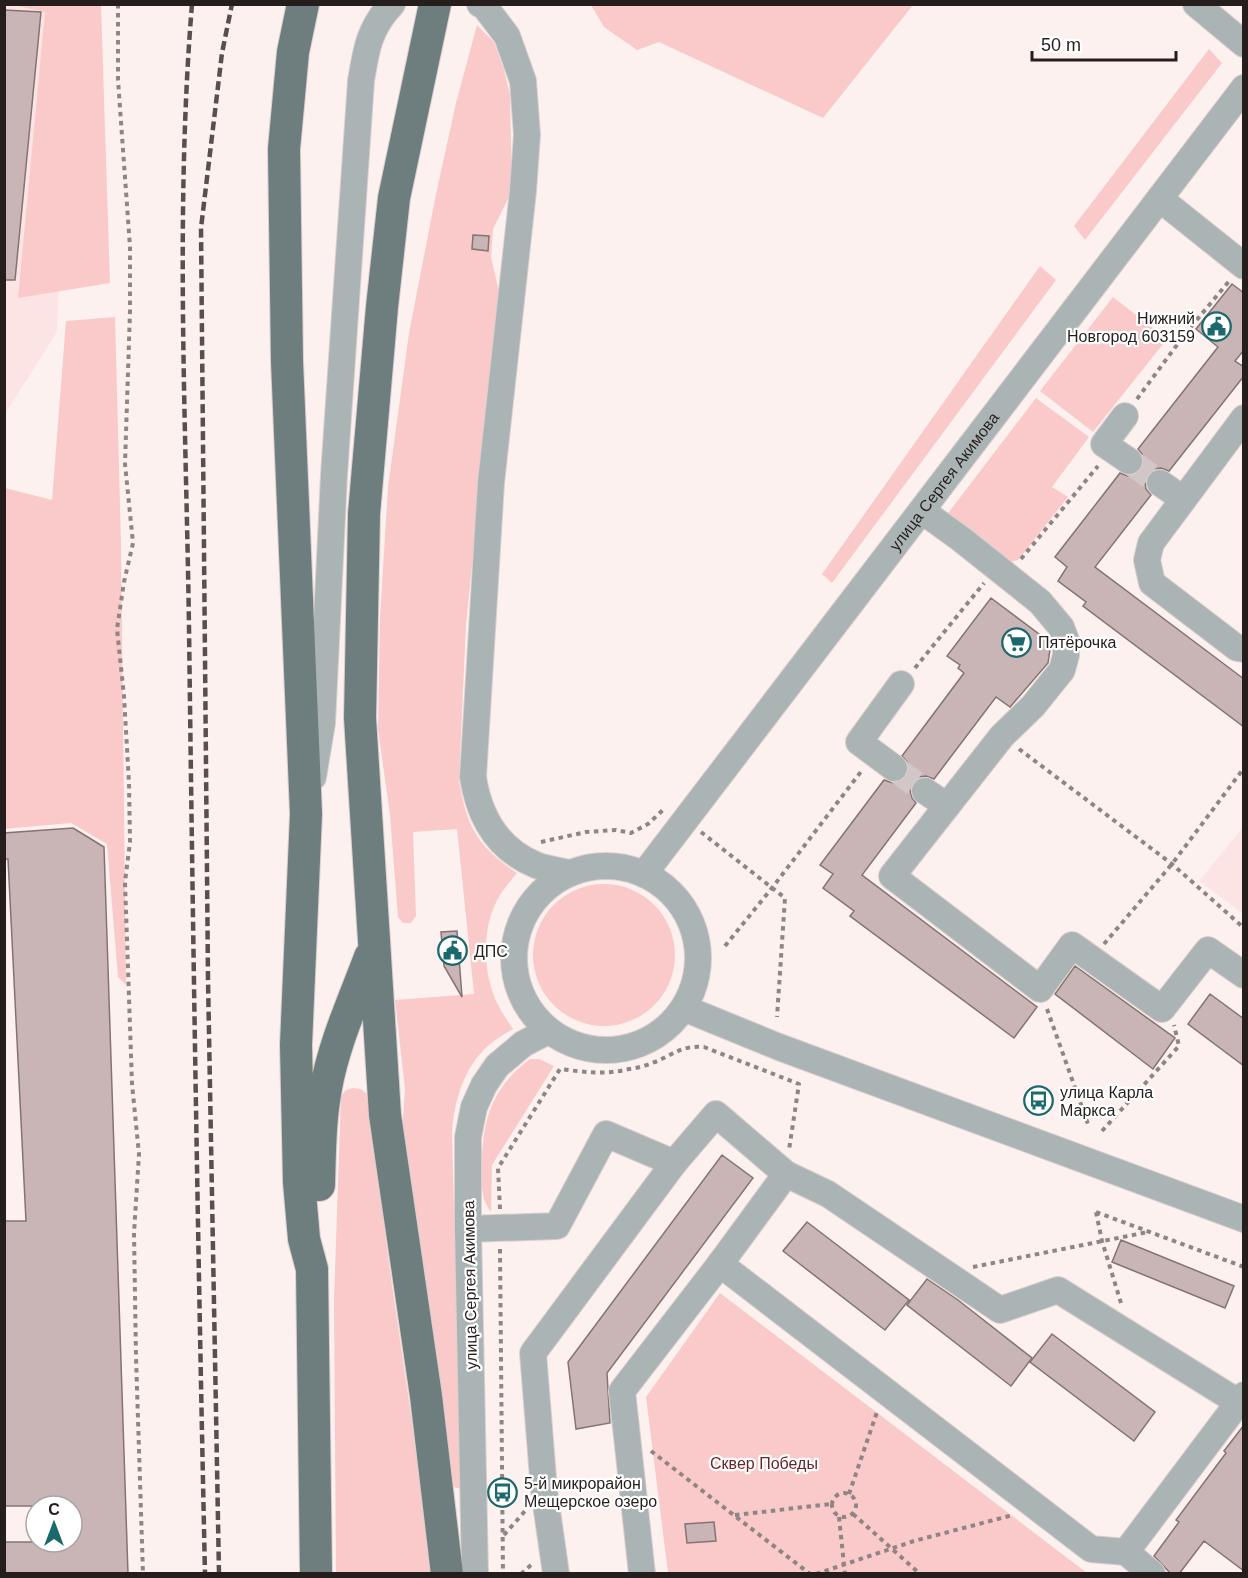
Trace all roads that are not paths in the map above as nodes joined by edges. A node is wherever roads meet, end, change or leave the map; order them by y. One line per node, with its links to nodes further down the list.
1 (303, 4): 21 (main road)
2 (392, 4): 21 (street)
3 (480, 4): 22 (street)
4 (1196, 4): 6 (street)
5 (433, 13): 24 (main road)
6 (1244, 44)
7 (1244, 88): 8 (street, улица Сергея Акимова)
8 (1160, 199): 9 (street); 15 (street, улица Сергея Акимова)
9 (1243, 265)
10 (1125, 416): 12 (street)
11 (1244, 418): 14 (street)
12 (1120, 455)
13 (1160, 483): 14 (street)
14 (1183, 499): 16 (street)
15 (922, 511): 20 (street); 23 (street, улица Сергея Акимова)
16 (1244, 649)
17 (901, 684): 18 (street)
18 (884, 761)
19 (925, 791): 20 (street)
20 (947, 806): 25 (street)
21 (306, 814): 33 (main road)
22 (568, 873): 23 (street); 27 (street)
23 (644, 874): 26 (street)
24 (373, 948): 33 (main road); 37 (main road)
25 (1244, 975)
26 (686, 1009): 27 (street); 30 (street)
27 (548, 1031): 31 (street, улица Сергея Акимова)
28 (674, 1163): 29 (street); 31 (street); 39 (street)
29 (786, 1174): 32 (street); 34 (street)
30 (1244, 1219)
31 (468, 1229): 38 (street, улица Сергея Акимова)
32 (720, 1264): 35 (street); 40 (street)
33 (312, 1269): 36 (main road)
34 (1241, 1399): 35 (street)
35 (1126, 1552): 41 (street)
36 (316, 1574)
37 (447, 1574)
38 (475, 1574)
39 (556, 1574)
40 (642, 1574)
41 (1152, 1574)

